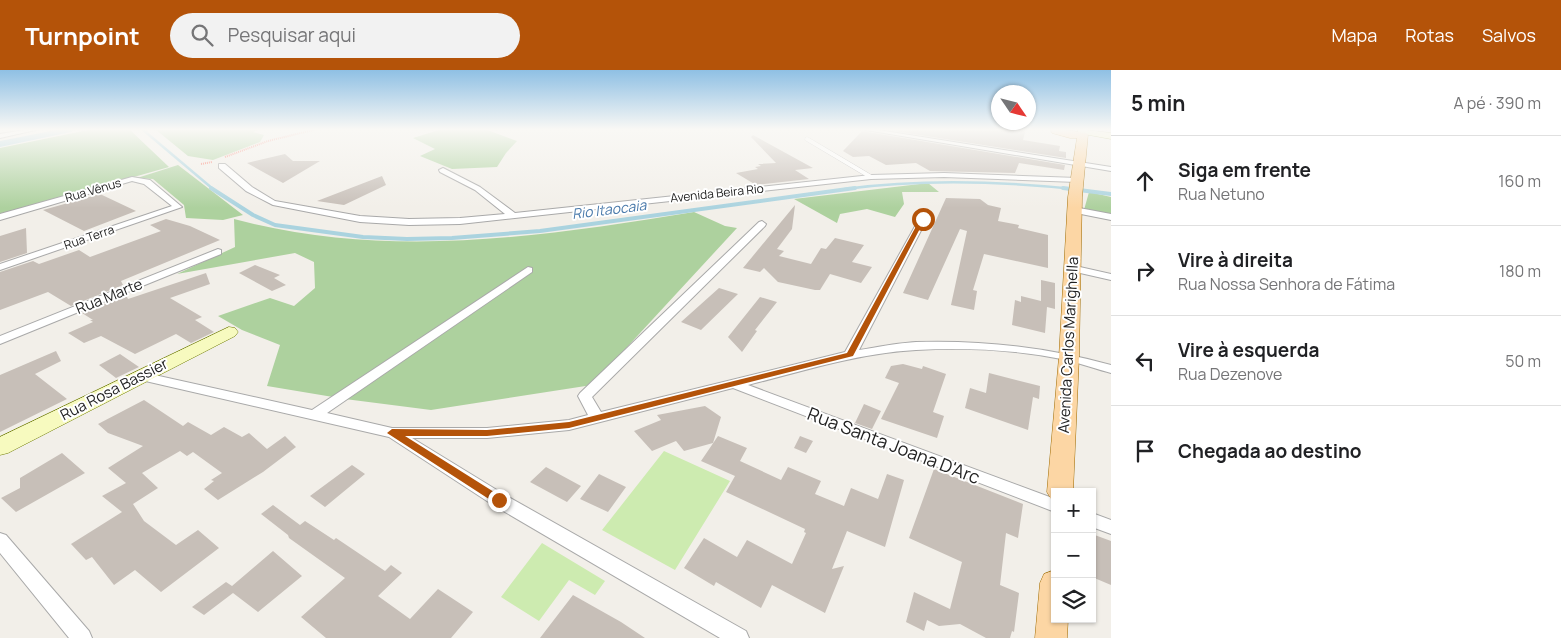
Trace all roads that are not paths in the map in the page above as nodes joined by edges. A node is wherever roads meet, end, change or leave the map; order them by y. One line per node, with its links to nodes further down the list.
1 (834, 156): 8 (lane)
2 (1027, 156): 4 (street)
3 (1079, 156): 4 (main road, Avenida Carlos Marighella)
4 (1078, 164): 6 (street); 9 (main road, Avenida Carlos Marighella)
5 (222, 166): 11 (street, Avenida Beira Rio)
6 (1111, 169)
7 (443, 170): 11 (street)
8 (871, 177): 9 (street, Avenida Beira Rio); 11 (street, Avenida Beira Rio)
9 (1076, 193): 13 (street, Avenida Beira Rio); 18 (main road, Avenida Carlos Marighella)
10 (178, 207): 12 (street, Rua Vênus); 17 (street, Rua Terra)
11 (513, 215)
12 (0, 217)
13 (1111, 217)
14 (923, 219): 23 (street)
15 (762, 224): 29 (street)
16 (218, 252): 22 (street, Rua Marte)
17 (0, 267)
18 (1071, 268): 20 (street); 24 (main road, Avenida Carlos Marighella)
19 (528, 270): 28 (street)
20 (1111, 277)
21 (229, 332): 26 (street, Rua Rosa Bassier)
22 (0, 340)
23 (850, 355): 24 (street); 27 (street)
24 (1069, 357): 25 (street); 32 (main road, Avenida Carlos Marighella)
25 (1111, 369)
26 (141, 376): 28 (street); 31 (street, Rua Rosa Bassier)
27 (734, 384): 29 (street); 33 (street, Rua Santa Joana D'Arc)
28 (315, 415): 30 (street)
29 (597, 418): 30 (street)
30 (392, 433): 39 (street)
31 (0, 447)
32 (1060, 488)
33 (1051, 504)
34 (1096, 521): 35 (street)
35 (1111, 527)
36 (0, 540): 38 (street)
37 (1053, 623): 40 (main road)
38 (82, 638)
39 (739, 638)
40 (1052, 638)

